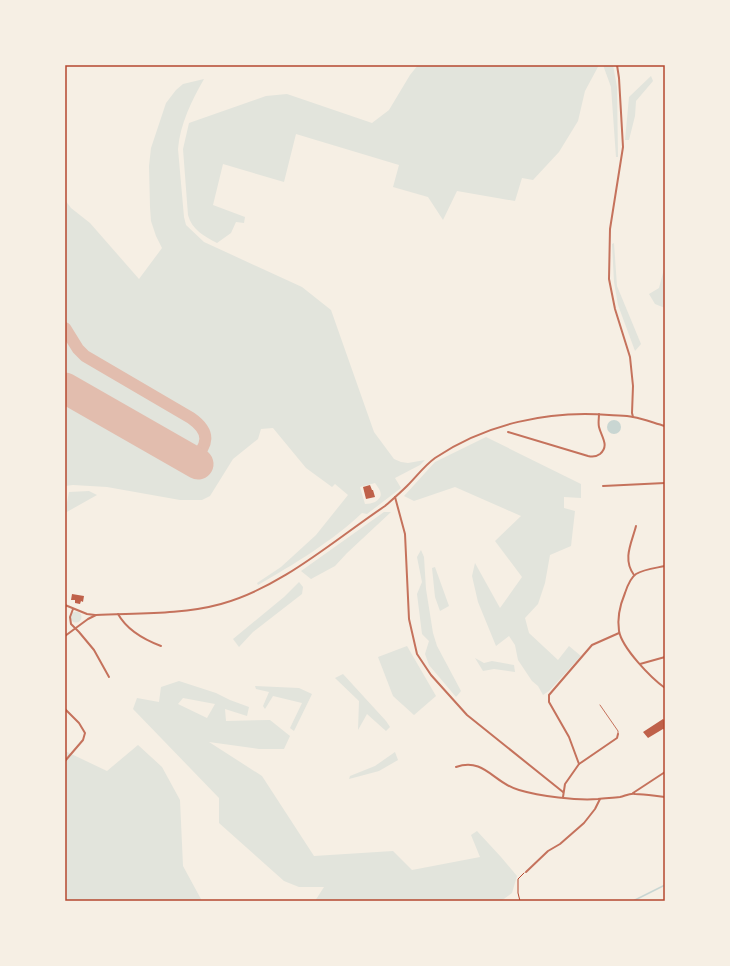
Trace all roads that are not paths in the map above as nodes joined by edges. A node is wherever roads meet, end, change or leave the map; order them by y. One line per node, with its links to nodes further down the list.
1 (617, 65): 3 (street)
2 (599, 414): 3 (street); 5 (street); 8 (street)
3 (633, 417): 4 (street)
4 (665, 426)
5 (508, 432)
6 (665, 483): 7 (street)
7 (603, 486)
8 (395, 497): 14 (street); 31 (street)
9 (636, 526): 11 (street)
10 (665, 566): 11 (street)
11 (634, 575): 17 (street)
12 (65, 605): 13 (street)
13 (73, 609): 15 (street); 16 (street)
14 (118, 614): 15 (street); 19 (street)
15 (96, 615): 16 (street)
16 (76, 629): 18 (street); 22 (street)
17 (619, 633): 21 (street); 28 (street)
18 (65, 636)
19 (160, 646)
20 (665, 657): 21 (street)
21 (640, 664): 23 (street)
22 (109, 677)
23 (665, 688)
24 (600, 705): 26 (lane)
25 (65, 709): 27 (street)
26 (618, 734): 28 (street)
27 (65, 761)
28 (579, 764): 31 (street)
29 (456, 767): 33 (street)
30 (665, 772): 32 (street)
31 (563, 792): 33 (street)
32 (633, 793): 34 (street); 35 (street)
33 (562, 797): 35 (street)
34 (665, 797)
35 (600, 799): 36 (street)
36 (526, 872)

